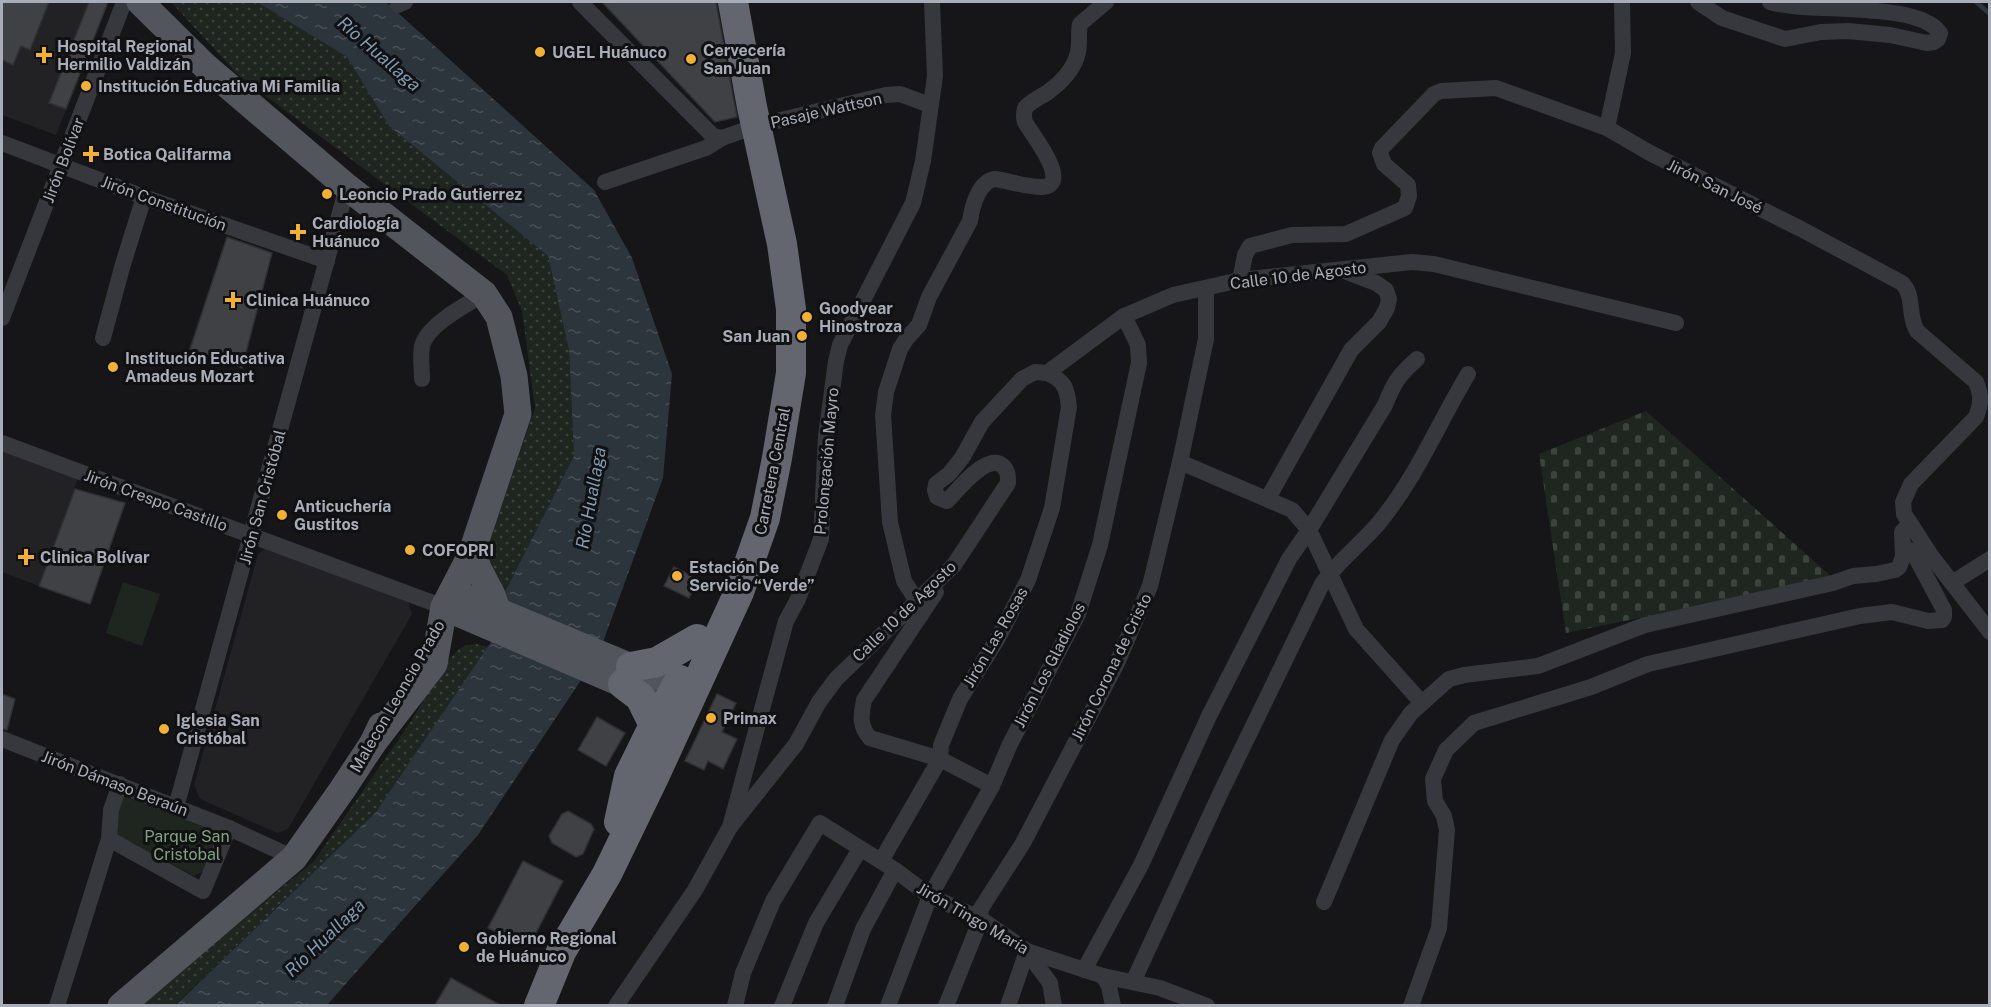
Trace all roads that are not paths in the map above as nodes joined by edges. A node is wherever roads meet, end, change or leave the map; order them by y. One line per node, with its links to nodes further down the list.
1 (124, 2): 15 (street, Jirón Bolívar)
2 (140, 2): 17 (main road)
3 (580, 2): 13 (street)
4 (733, 2): 11 (highway, Carretera Central)
5 (932, 2): 10 (street, Prolongación Mayro)
6 (1106, 2): 45 (street)
7 (1622, 2): 12 (street)
8 (1698, 2): 9 (street)
9 (1770, 2)
10 (930, 105): 11 (street, Pasaje Wattson); 58 (street, Prolongación Mayro)
11 (756, 126): 13 (street, Pasaje Wattson); 38 (highway, Carretera Central)
12 (1607, 128): 21 (street, Jirón San José); 35 (street, Jirón San José)
13 (722, 138): 16 (street, Pasaje Wattson)
14 (2, 143): 15 (street, Jirón Constitución)
15 (61, 165): 18 (street, Jirón Constitución); 25 (street, Jirón Bolívar)
16 (605, 182)
17 (347, 187): 19 (street, Jirón San Cristóbal); 23 (main road)
18 (144, 197): 19 (street, Jirón Constitución); 27 (street)
19 (327, 261): 37 (street, Jirón San Cristóbal)
20 (1340, 270): 21 (street, Calle 10 de Agosto); 26 (street, Calle 10 de Agosto); 34 (street)
21 (1240, 280): 22 (street, Calle 10 de Agosto)
22 (1206, 289): 24 (street, Calle 10 de Agosto); 33 (street, Jirón Corona de Cristo)
23 (484, 294): 31 (street); 40 (main road)
24 (1124, 315): 29 (street, Calle 10 de Agosto); 56 (street, Jirón Los Gladiolos)
25 (2, 318)
26 (1676, 323)
27 (103, 338)
28 (1417, 359): 36 (street)
29 (1047, 373): 42 (street, Calle 10 de Agosto); 54 (street, Jirón Las Rosas)
30 (1468, 374): 43 (street)
31 (422, 379)
32 (2, 443): 37 (street, Jirón Crespo Castillo)
33 (1180, 462): 34 (street); 67 (street, Jirón Corona de Cristo)
34 (1268, 498): 36 (street)
35 (1910, 523): 39 (street); 44 (street, Jirón San José)
36 (1309, 530): 43 (street); 69 (street)
37 (252, 535): 46 (street, Jirón Crespo Castillo); 57 (street, Jirón San Cristóbal)
38 (759, 540): 49 (highway); 52 (highway, Carretera Central)
39 (1903, 547): 51 (street); 87 (street)
40 (471, 555): 46 (main road); 47 (main road)
41 (1989, 559): 44 (street)
42 (954, 565): 45 (street, Calle 10 de Agosto); 54 (street)
43 (1329, 573): 51 (street); 71 (street)
44 (1952, 582): 48 (street, Jirón San José)
45 (917, 601): 58 (street, Calle 10 de Agosto)
46 (446, 607): 47 (main road); 62 (main road, Malecon Leoncio Prado)
47 (497, 616): 50 (main road)
48 (1988, 626)
49 (697, 639): 50 (highway); 52 (highway)
50 (621, 673): 52 (main road); 52 (highway)
51 (1422, 703): 66 (street)
52 (671, 705): 64 (highway, Carretera Central); 64 (highway)
53 (2, 739): 55 (street, Jirón Dámaso Beraún)
54 (940, 759): 56 (street); 63 (street, Jirón Las Rosas)
55 (120, 784): 57 (street, Jirón Dámaso Beraún); 60 (street)
56 (992, 786): 65 (street, Jirón Los Gladiolos)
57 (176, 807): 59 (street, Jirón Dámaso Beraún)
58 (730, 826): 76 (street, Prolongación Mayro)
59 (229, 828): 60 (street); 62 (street, Jirón Dámaso Beraún)
60 (109, 839): 73 (street)
61 (860, 849): 63 (street, Jirón Tingo María); 77 (street, Jirón Tingo María); 78 (street)
62 (294, 858): 74 (main road, Malecon Leoncio Prado)
63 (888, 866): 65 (street, Jirón Tingo María); 79 (street, Jirón Las Rosas)
64 (607, 874): 75 (highway, Carretera Central)
65 (930, 896): 67 (street, Jirón Tingo María); 80 (street, Jirón Los Gladiolos)
66 (1323, 902)
67 (981, 919): 68 (street, Jirón Tingo María); 81 (street, Jirón Corona de Cristo)
68 (1027, 951): 69 (street, Jirón Tingo María); 82 (street); 83 (street)
69 (1084, 970): 70 (street, Jirón Tingo María)
70 (1103, 976): 71 (street, Jirón Tingo María); 84 (street)
71 (1133, 982): 72 (street, Jirón Tingo María)
72 (1160, 988): 85 (street); 86 (street, Jirón Tingo María)
73 (57, 1005)
74 (121, 1005)
75 (539, 1005)
76 (616, 1005)
77 (735, 1005)
78 (782, 1005)
79 (835, 1005)
80 (888, 1005)
81 (946, 1005)
82 (1008, 1005)
83 (1054, 1005)
84 (1113, 1005)
85 (1164, 1005)
86 (1207, 1005)
87 (1410, 1005)

